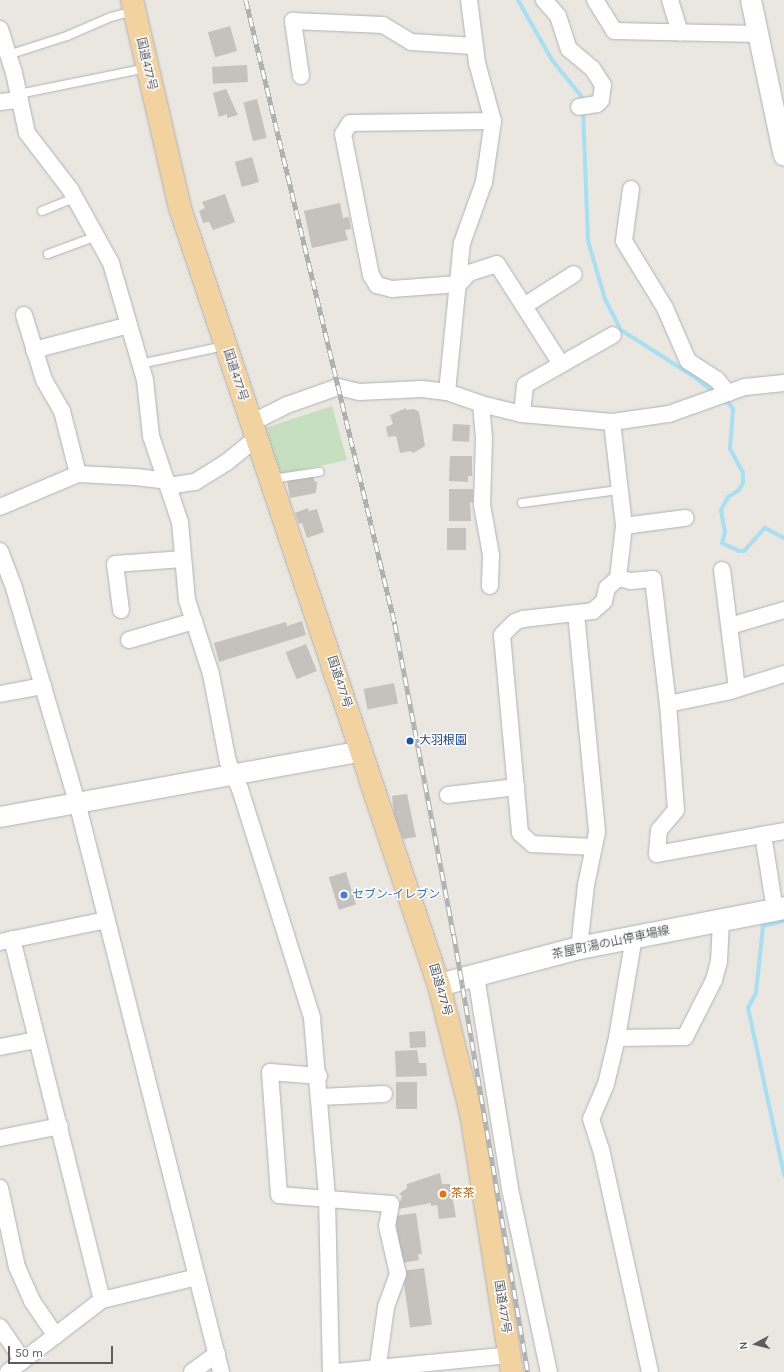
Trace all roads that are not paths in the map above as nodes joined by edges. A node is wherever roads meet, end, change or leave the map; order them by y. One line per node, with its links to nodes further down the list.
1 (469, 0): 10 (street)
2 (544, 0): 16 (street)
3 (595, 0): 8 (street)
4 (670, 0): 8 (street)
5 (751, 0): 9 (street)
6 (133, 5): 11 (lane); 12 (highway, 国道477号)
7 (0, 29): 11 (street)
8 (680, 32): 9 (street)
9 (759, 34): 18 (street)
10 (474, 46): 13 (street); 17 (street)
11 (8, 55): 14 (street)
12 (147, 68): 14 (lane); 30 (highway, 国道477号)
13 (301, 76)
14 (19, 97): 15 (street); 20 (street)
15 (0, 102)
16 (585, 106)
17 (493, 121): 25 (street); 25 (street)
18 (784, 156)
19 (631, 189): 36 (street)
20 (76, 198): 21 (lane); 22 (street)
21 (42, 211)
22 (97, 236): 23 (lane); 28 (street)
23 (48, 254)
24 (574, 274): 26 (street)
25 (459, 284): 26 (street); 35 (street)
26 (524, 306): 33 (street)
27 (24, 314): 31 (street)
28 (129, 325): 31 (street); 32 (street)
29 (613, 335): 33 (street)
30 (226, 346): 32 (lane); 40 (highway, 国道477号)
31 (34, 350): 42 (street)
32 (140, 364): 44 (street)
33 (561, 364): 38 (street)
34 (784, 383): 36 (street)
35 (447, 392): 37 (street); 40 (street)
36 (726, 393): 39 (street)
37 (481, 404): 38 (street); 54 (street)
38 (522, 414): 39 (street)
39 (612, 422): 45 (street)
40 (254, 430): 43 (highway, 国道477号); 44 (street)
41 (319, 472): 43 (lane)
42 (78, 474): 44 (street); 47 (street)
43 (271, 480): 66 (highway, 国道477号)
44 (168, 484): 51 (street)
45 (618, 490): 46 (lane); 49 (street)
46 (522, 503)
47 (0, 507)
48 (685, 518): 49 (street)
49 (624, 526): 53 (street)
50 (0, 551): 62 (street)
51 (182, 559): 55 (street); 58 (street)
52 (722, 570): 59 (street)
53 (618, 578): 57 (street); 65 (street)
54 (490, 586)
55 (121, 610)
56 (784, 610): 59 (street)
57 (576, 613): 68 (street); 74 (street)
58 (194, 621): 60 (street); 67 (street)
59 (730, 626): 63 (street)
60 (129, 640)
61 (784, 674): 63 (street)
62 (42, 686): 64 (street); 70 (street)
63 (737, 688): 65 (street)
64 (0, 694)
65 (668, 704): 73 (street)
66 (362, 751): 67 (street); 82 (highway, 国道477号)
67 (235, 776): 70 (street); 86 (street)
68 (517, 787): 69 (street); 74 (street)
69 (448, 795)
70 (77, 802): 71 (street); 76 (street)
71 (0, 817)
72 (784, 831): 73 (street)
73 (763, 835): 75 (street)
74 (594, 847): 80 (street)
75 (780, 909): 77 (main road, 茶屋町湯の山停車場線)
76 (106, 920): 79 (street); 93 (street)
77 (721, 921): 78 (main road, 茶屋町湯の山停車場線); 83 (street)
78 (634, 937): 80 (main road, 茶屋町湯の山停車場線); 83 (street)
79 (6, 940): 84 (street)
80 (579, 948): 81 (main road, 茶屋町湯の山停車場線)
81 (476, 976): 82 (main road, 茶屋町湯の山停車場線); 106 (street)
82 (439, 985): 99 (highway, 国道477号)
83 (618, 1038): 107 (street)
84 (37, 1040): 85 (street); 89 (street)
85 (0, 1047)
86 (319, 1076): 88 (street); 92 (street)
87 (384, 1094): 88 (street)
88 (320, 1097): 92 (street)
89 (60, 1126): 90 (street); 94 (street)
90 (0, 1138)
91 (0, 1188): 96 (street)
92 (327, 1198): 100 (street); 104 (street)
93 (197, 1277): 94 (street); 97 (street)
94 (102, 1300): 96 (street)
95 (0, 1328): 98 (street)
96 (56, 1336): 98 (street)
97 (217, 1354): 102 (street); 103 (street)
98 (23, 1361): 101 (street)
99 (511, 1364): 100 (street)
100 (377, 1371): 105 (street)
101 (8, 1372)
102 (192, 1372)
103 (221, 1372)
104 (331, 1372)
105 (337, 1372)
106 (550, 1372)
107 (650, 1372)

